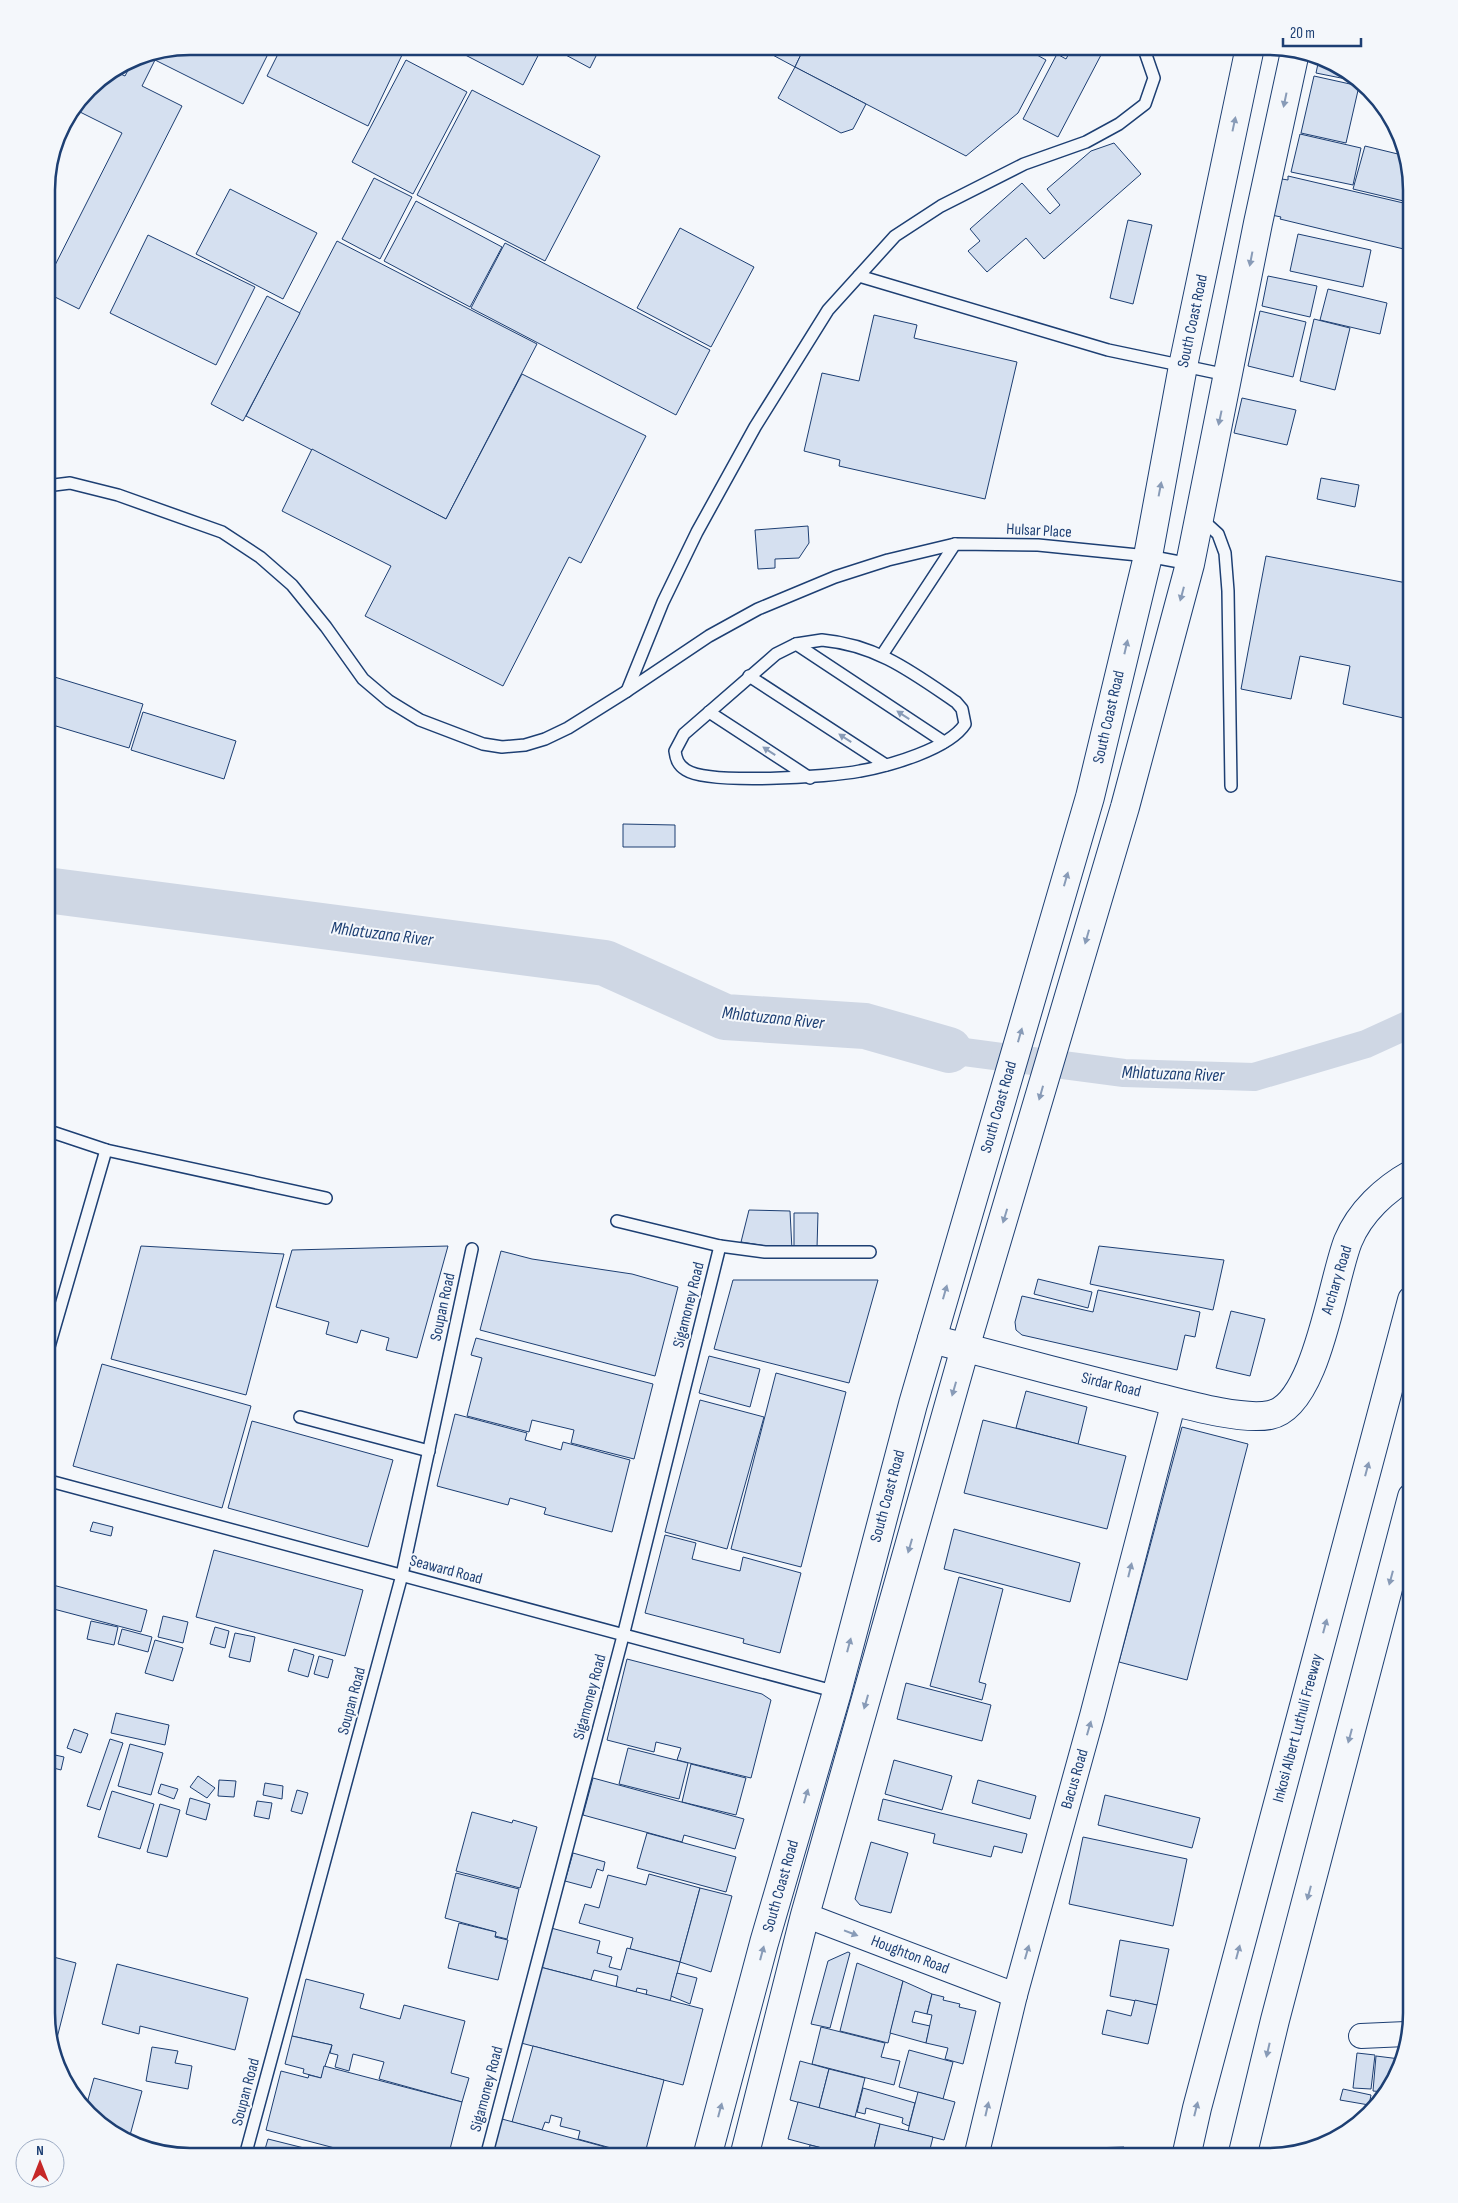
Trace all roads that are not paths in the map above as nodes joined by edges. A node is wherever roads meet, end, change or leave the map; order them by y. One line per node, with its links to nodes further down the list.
1 (1146, 55): 8 (lane)
2 (1248, 55): 4 (main road, South Coast Road, one-way to 2)
3 (1294, 58): 5 (main road, South Coast Road, one-way to 5)
4 (1228, 150): 5 (main road); 6 (main road, South Coast Road)
5 (1271, 158): 7 (main road, South Coast Road)
6 (1215, 216): 7 (main road); 9 (main road, South Coast Road)
7 (1258, 223): 10 (main road, South Coast Road, one-way to 10)
8 (858, 276): 9 (lane); 19 (lane)
9 (1183, 366): 10 (lane); 14 (main road, South Coast Road, one-way to 9)
10 (1229, 375): 12 (main road, South Coast Road, one-way to 12)
11 (55, 485): 19 (lane, Hulsar Place)
12 (1199, 520): 15 (main road, South Coast Road); 24 (lane)
13 (955, 544): 14 (lane, Hulsar Place); 17 (lane); 19 (lane, Hulsar Place)
14 (1148, 556): 15 (lane, Hulsar Place); 35 (main road, South Coast Road, one-way to 14)
15 (1190, 564): 36 (main road, South Coast Road, one-way to 36)
16 (796, 644): 17 (lane); 18 (lane); 21 (lane, one-way to 16)
17 (882, 655): 21 (lane)
18 (749, 676): 20 (lane); 22 (lane, one-way to 18)
19 (627, 691)
20 (710, 712): 23 (lane, one-way to 20); 23 (lane)
21 (944, 742): 22 (lane)
22 (886, 765): 23 (lane)
23 (810, 778)
24 (1231, 786)
25 (55, 1133): 26 (lane)
26 (106, 1150): 28 (lane); 33 (lane)
27 (1403, 1179): 38 (main road, Archary Road)
28 (326, 1198)
29 (617, 1221): 30 (lane)
30 (720, 1246): 32 (lane); 44 (lane, Sigamoney Road)
31 (472, 1249): 40 (lane, Soupan Road)
32 (870, 1252)
33 (55, 1326)
34 (1403, 1334): 55 (main road, Inkosi Albert Luthuli Freeway, one-way to 34)
35 (932, 1339): 36 (main road, Sirdar Road); 45 (main road, South Coast Road, one-way to 35)
36 (965, 1348): 37 (main road, Sirdar Road); 46 (main road, South Coast Road, one-way to 46)
37 (1174, 1401): 38 (main road, Sirdar Road); 47 (street, Bacus Road, one-way to 37)
38 (1290, 1404)
39 (300, 1417): 40 (lane)
40 (429, 1451): 43 (lane, Soupan Road)
41 (55, 1482): 43 (lane, Seaward Road)
42 (1403, 1531): 56 (main road, one-way to 56)
43 (402, 1575): 44 (lane, Seaward Road); 50 (lane, Soupan Road)
44 (623, 1636): 45 (lane, Seaward Road); 51 (lane, Sigamoney Road)
45 (837, 1692): 52 (main road, South Coast Road, one-way to 45)
46 (806, 1915): 47 (street, Houghton Road, one-way to 47); 53 (main road, South Coast Road)
47 (1015, 1995): 54 (street, Bacus Road, one-way to 47)
48 (1401, 2034): 49 (street)
49 (1361, 2036)
50 (247, 2148)
51 (488, 2148)
52 (709, 2148)
53 (746, 2148)
54 (978, 2148)
55 (1188, 2148)
56 (1244, 2148)

